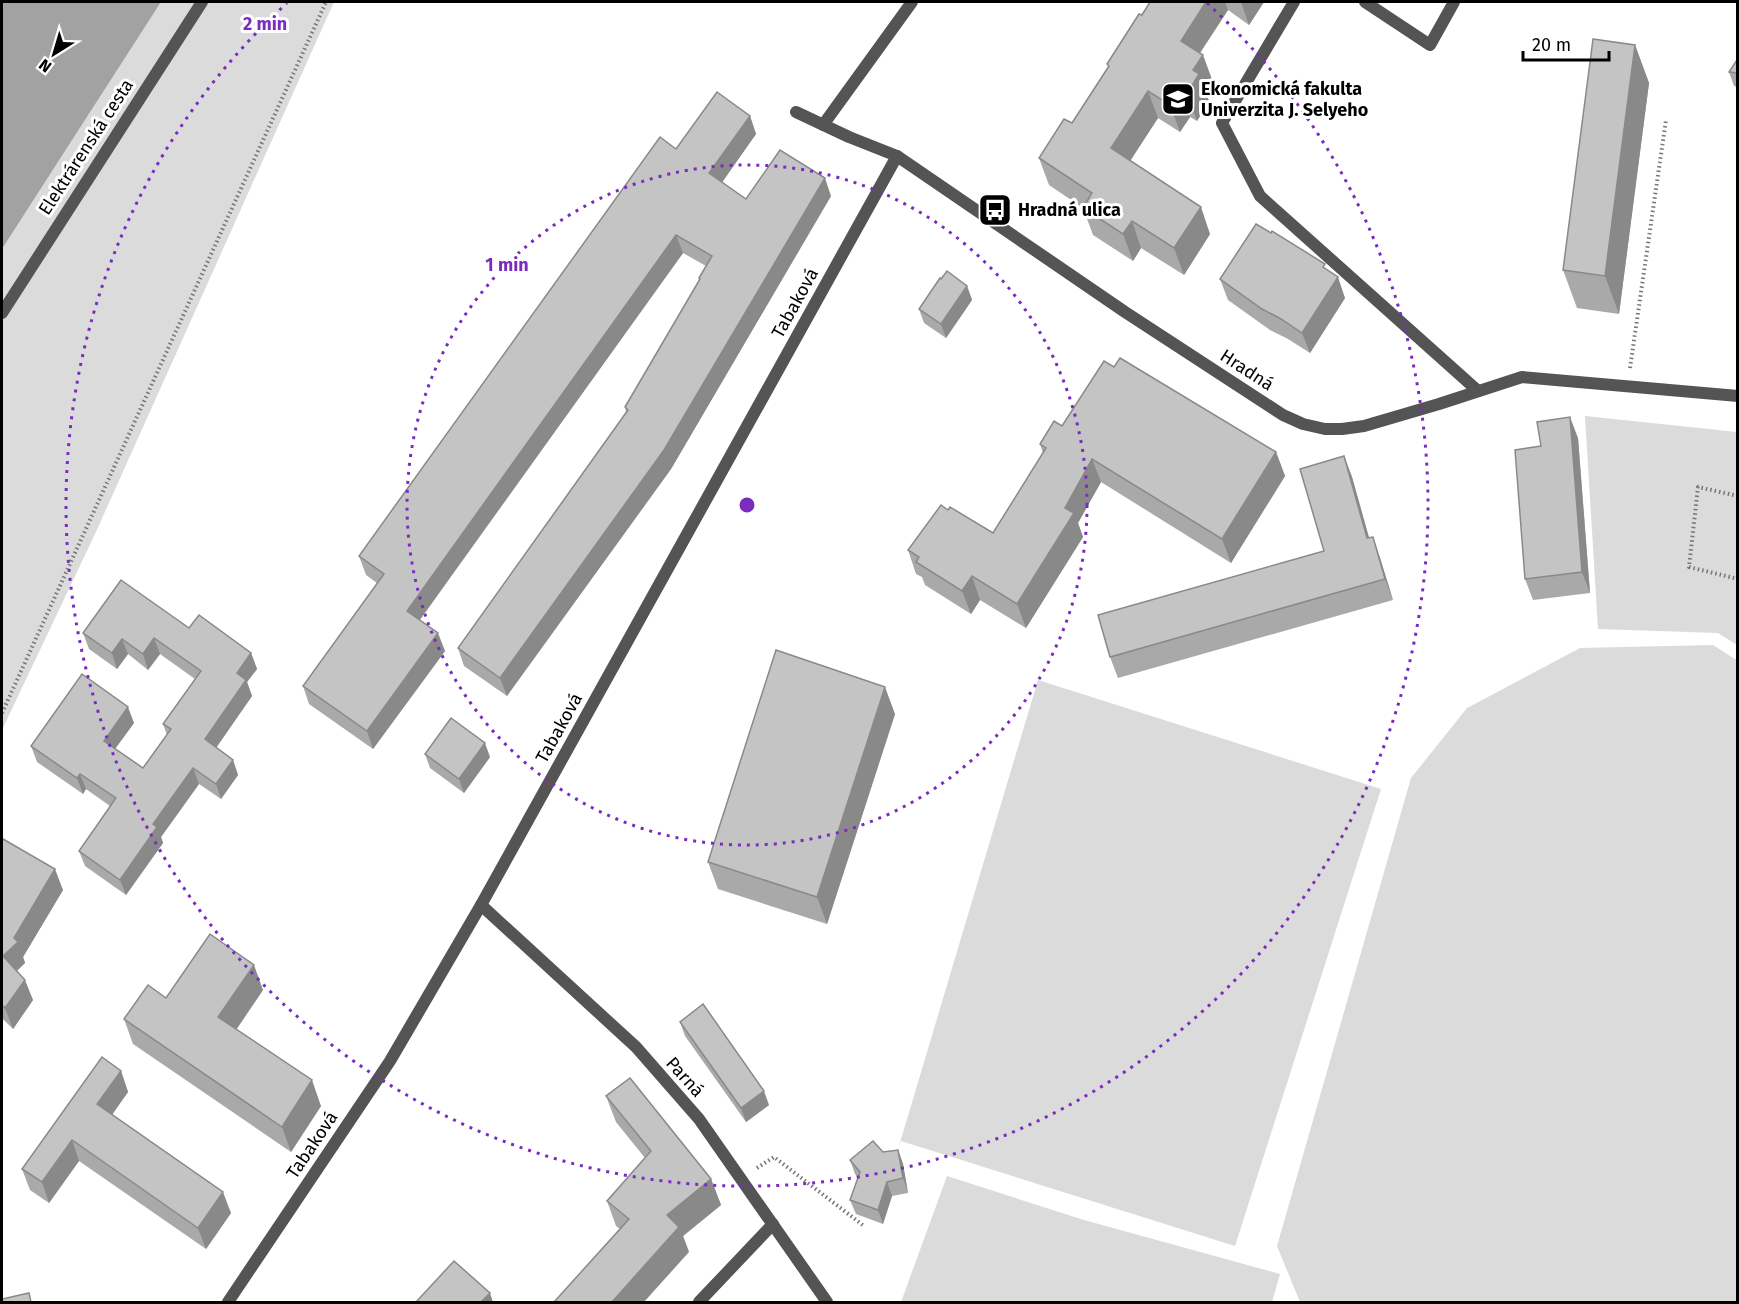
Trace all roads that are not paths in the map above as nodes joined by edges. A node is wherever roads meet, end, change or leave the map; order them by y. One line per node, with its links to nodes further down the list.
1 (202, 2): 9 (street, Elektrárenská cesta)
2 (912, 2): 7 (street)
3 (1294, 2): 10 (street)
4 (1365, 2): 5 (street)
5 (1454, 2)
6 (796, 112): 7 (street, Hradná)
7 (823, 125): 8 (street, Hradná)
8 (897, 156): 10 (street, Hradná); 12 (street, Tabaková)
9 (2, 313)
10 (1478, 391): 11 (street, Hradná)
11 (1737, 396)
12 (481, 905): 13 (street, Parná); 14 (street, Tabaková)
13 (773, 1224): 15 (street); 16 (street, Parná)
14 (228, 1302)
15 (699, 1302)
16 (827, 1302)

